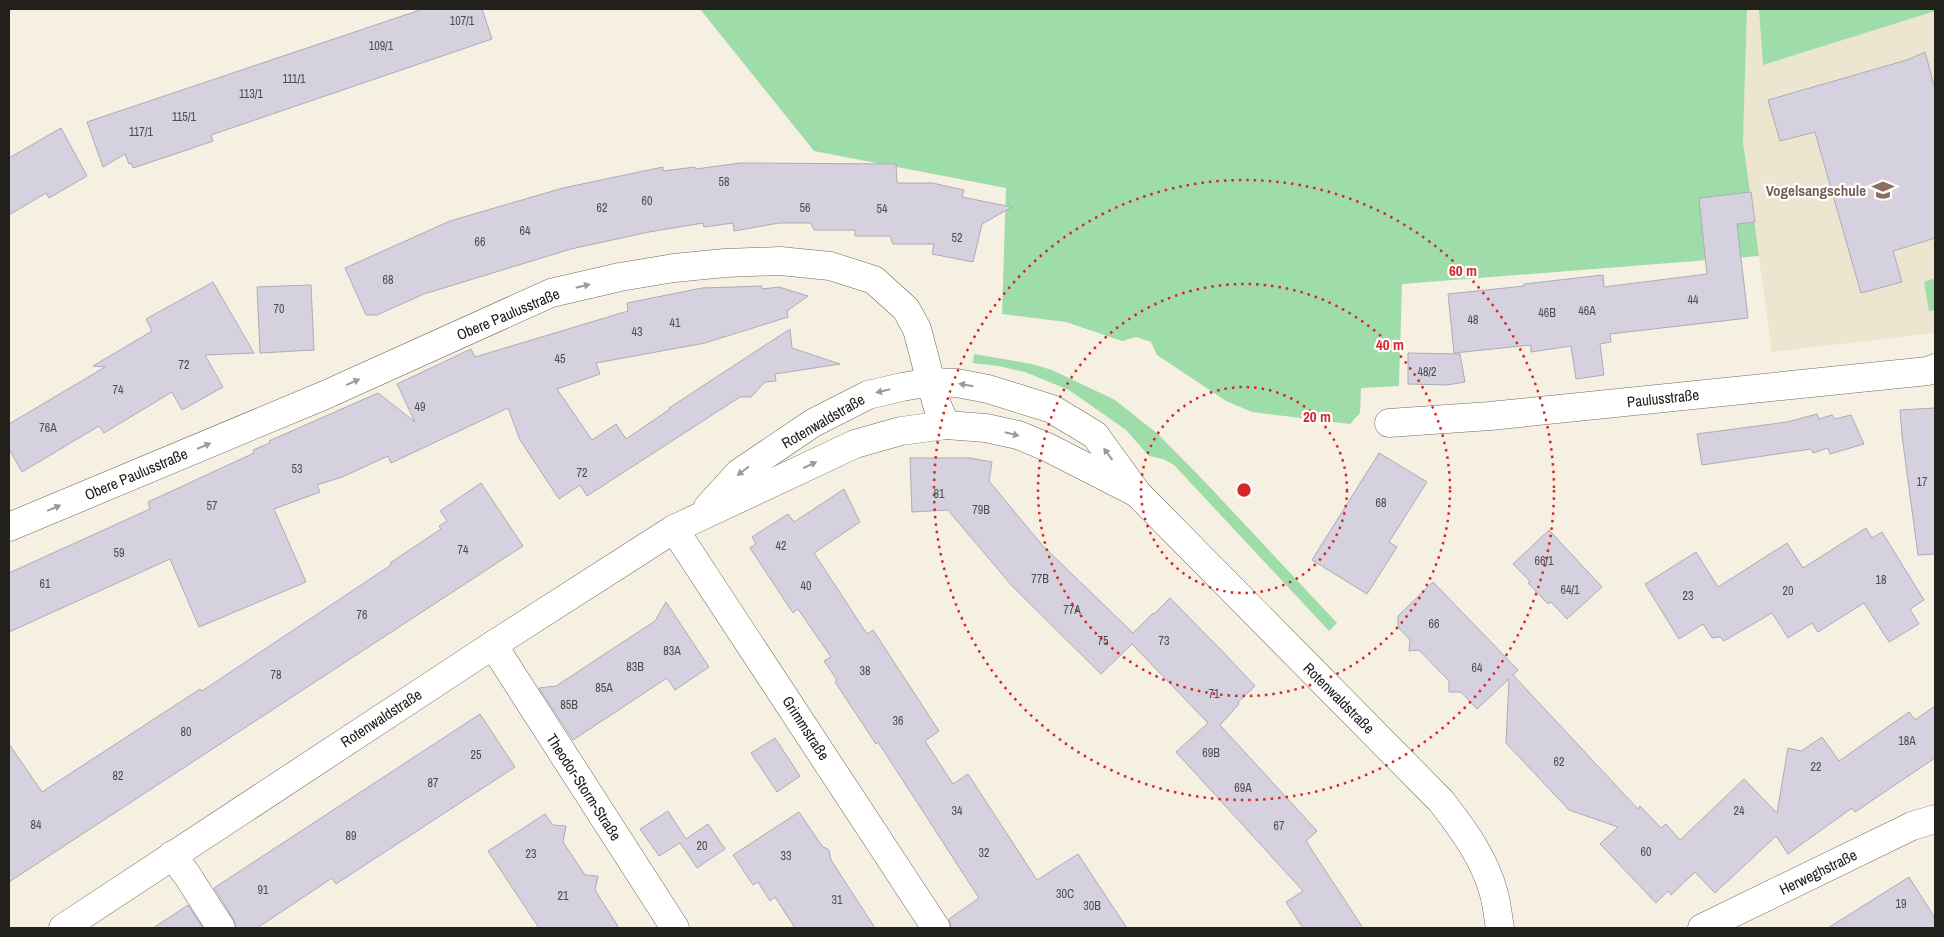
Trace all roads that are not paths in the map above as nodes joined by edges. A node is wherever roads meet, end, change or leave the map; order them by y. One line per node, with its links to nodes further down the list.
1 (1935, 368): 3 (street, Paulusstraße)
2 (931, 382): 4 (street, Obere Paulusstraße); 5 (street, Rotenwaldstraße, one-way to 2); 6 (street, Rotenwaldstraße, one-way to 6); 7 (street, Obere Paulusstraße, one-way to 2)
3 (1389, 423)
4 (946, 425): 5 (street, Rotenwaldstraße, one-way to 5); 6 (street, Rotenwaldstraße, one-way to 4)
5 (1137, 493): 16 (street, Rotenwaldstraße)
6 (703, 514): 8 (street, Rotenwaldstraße)
7 (9, 527)
8 (674, 529): 9 (street, Rotenwaldstraße); 15 (street, Grimmstraße)
9 (493, 645): 11 (street, Rotenwaldstraße); 14 (street, Theodor-Storm-Straße)
10 (1935, 819): 17 (street, Herweghstraße)
11 (172, 855): 12 (street, Rotenwaldstraße); 13 (street)
12 (63, 928)
13 (221, 928)
14 (675, 928)
15 (936, 928)
16 (1500, 928)
17 (1702, 928)

